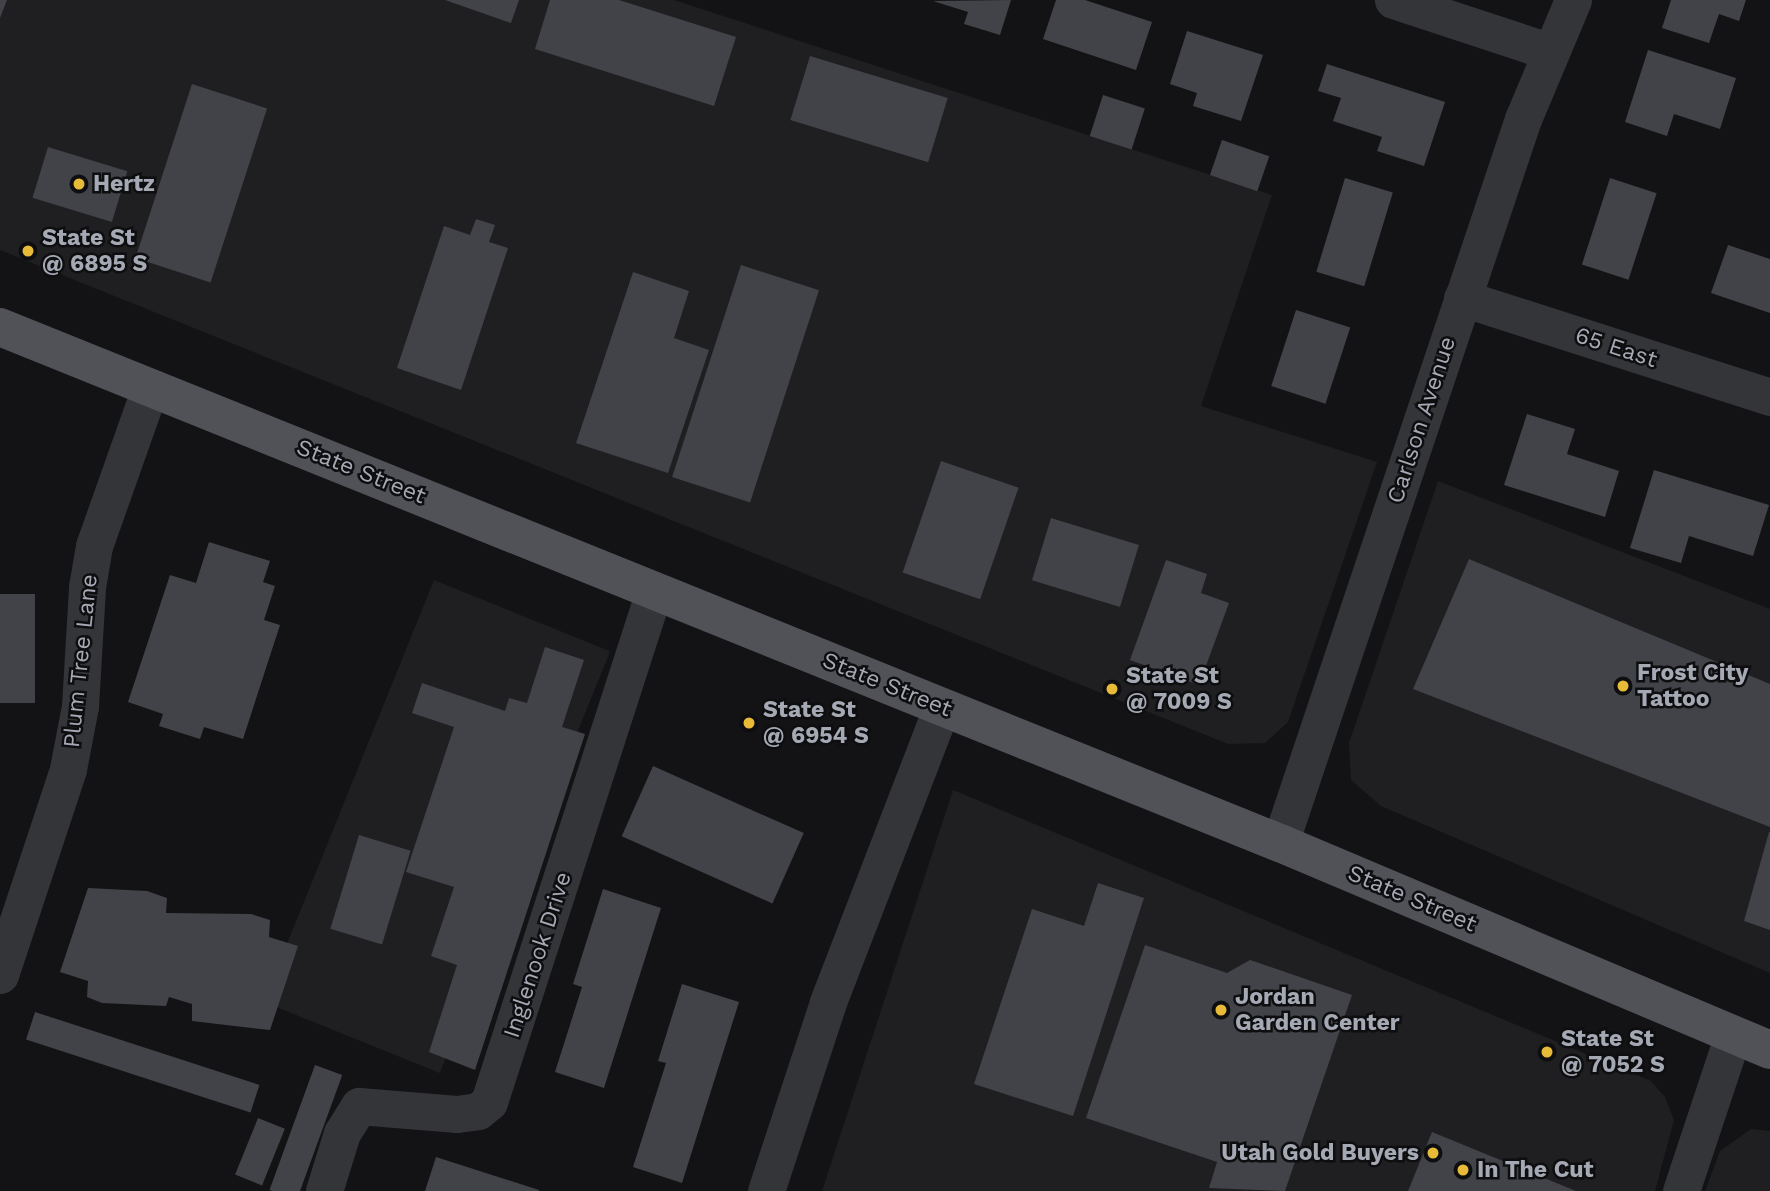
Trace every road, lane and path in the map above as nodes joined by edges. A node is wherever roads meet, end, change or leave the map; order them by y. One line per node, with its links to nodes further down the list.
1 (1393, 0): 3 (street)
2 (1573, 0): 3 (street, Carlson Avenue)
3 (1551, 51): 4 (street, Carlson Avenue)
4 (1462, 298): 7 (street, 65 East); 10 (street, Carlson Avenue)
5 (0, 327): 6 (main road, State Street)
6 (150, 388): 8 (main road, State Street); 11 (street, Plum Tree Lane)
7 (1770, 397)
8 (654, 591): 9 (main road, State Street); 14 (street, Inglenook Drive)
9 (942, 707): 10 (main road, State Street); 15 (street)
10 (1280, 843): 12 (main road, State Street)
11 (0, 975)
12 (1733, 1035): 13 (main road, State Street); 16 (street)
13 (1770, 1050)
14 (324, 1191)
15 (766, 1191)
16 (1681, 1191)

